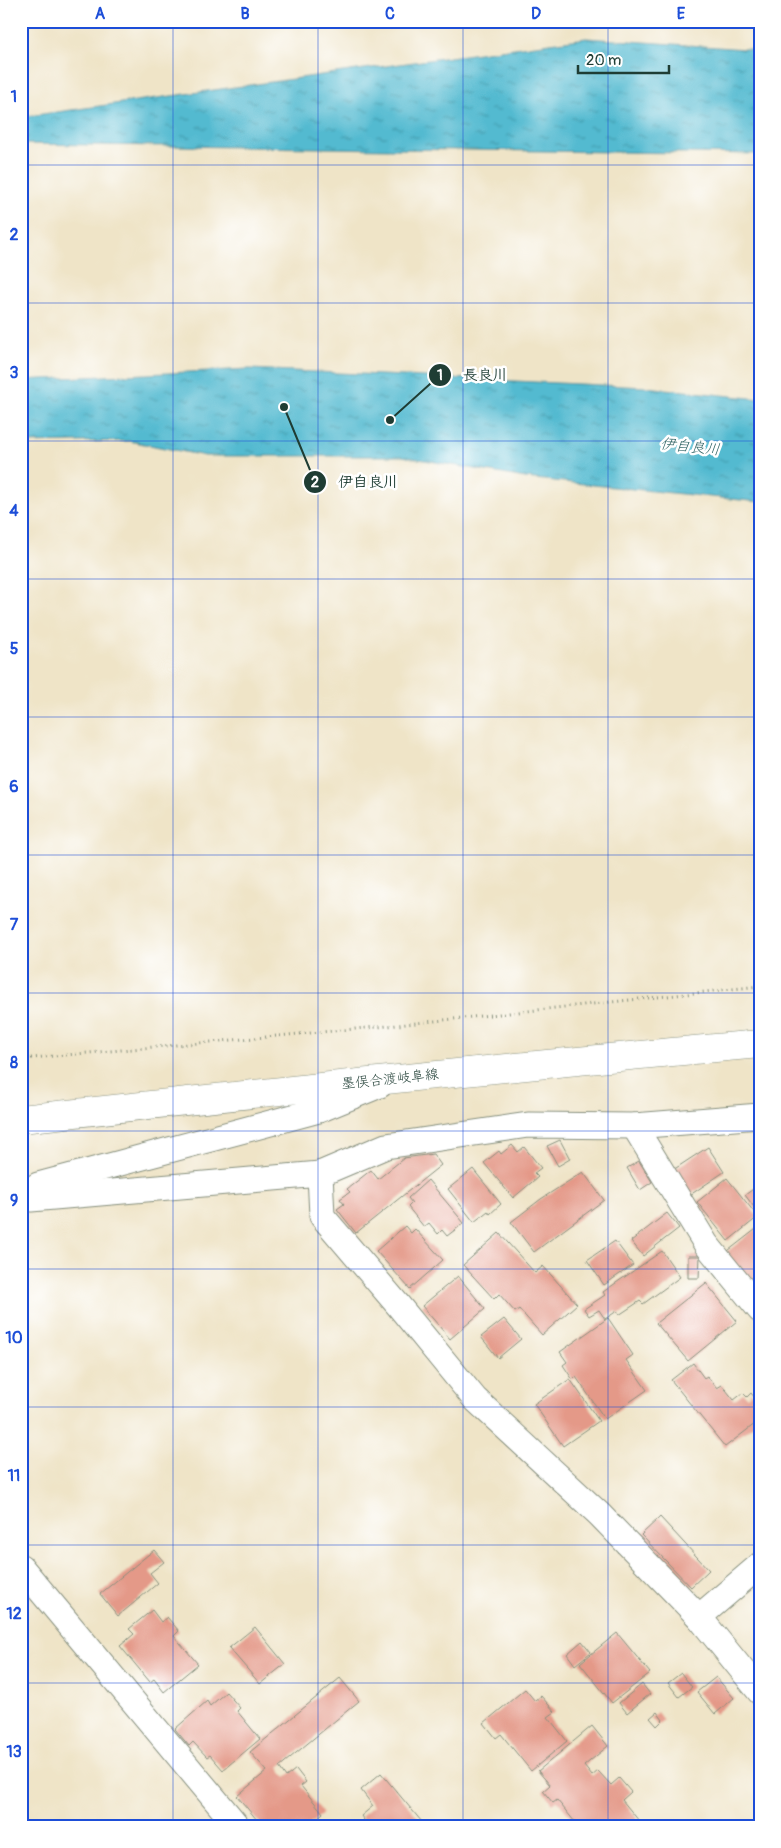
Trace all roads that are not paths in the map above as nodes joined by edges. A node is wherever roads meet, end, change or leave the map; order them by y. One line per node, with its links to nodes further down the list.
1 (760, 1044): 2 (main road, 墨俣合渡岐阜線)
2 (397, 1079): 4 (main road, 墨俣合渡岐阜線); 7 (street)
3 (760, 1116): 5 (street)
4 (21, 1119)
5 (634, 1126): 6 (street); 8 (street)
6 (320, 1174): 7 (street); 11 (street)
7 (21, 1198)
8 (760, 1310)
9 (760, 1565): 11 (street)
10 (21, 1567): 13 (street)
11 (699, 1617): 12 (street)
12 (760, 1692)
13 (238, 1827)

